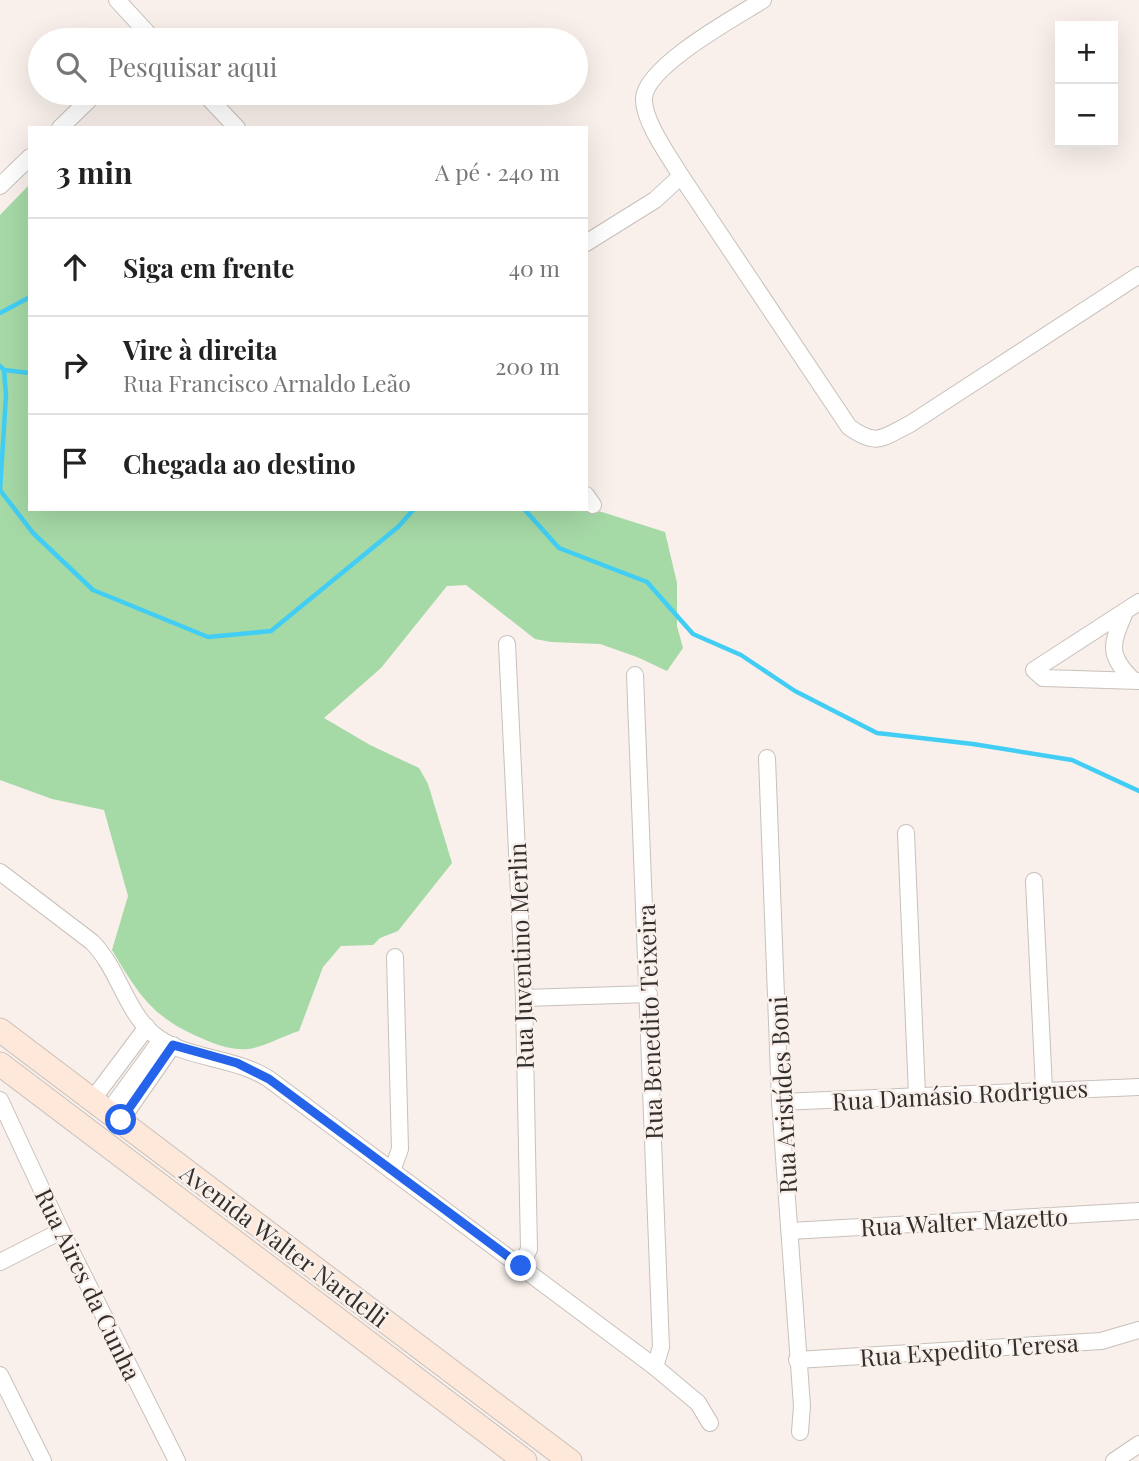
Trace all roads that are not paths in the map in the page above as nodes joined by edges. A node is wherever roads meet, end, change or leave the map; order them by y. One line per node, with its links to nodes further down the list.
1 (117, 0): 3 (street)
2 (763, 0): 9 (street)
3 (142, 28)
4 (84, 105): 6 (street)
5 (215, 105): 7 (street)
6 (62, 126)
7 (235, 126)
8 (28, 159): 10 (street)
9 (681, 176): 11 (street); 12 (street)
10 (0, 186)
11 (588, 242)
12 (1139, 275)
13 (1132, 607): 16 (street); 16 (street)
14 (507, 644): 23 (street, Rua Juventino Merlin)
15 (635, 675): 22 (street, Rua Benedito Teixeira)
16 (1136, 680)
17 (766, 758): 31 (street, Rua Aristídes Boni)
18 (906, 833): 29 (street)
19 (0, 872): 25 (street)
20 (1034, 881): 28 (street)
21 (395, 957): 34 (street)
22 (649, 994): 23 (street); 42 (street, Rua Benedito Teixeira)
23 (524, 998): 39 (street, Rua Juventino Merlin)
24 (0, 1030): 33 (street, Avenida Walter Nardelli)
25 (160, 1037): 33 (street); 33 (street); 34 (street)
26 (8, 1071): 30 (street, Avenida Walter Nardelli); 32 (street, Rua Aires da Cunha)
27 (1139, 1087): 28 (street, Rua Damásio Rodrigues)
28 (1044, 1089): 29 (street, Rua Damásio Rodrigues)
29 (917, 1095): 31 (street, Rua Damásio Rodrigues)
30 (48, 1102): 33 (street); 49 (street, Avenida Walter Nardelli)
31 (780, 1102): 37 (street, Rua Aristídes Boni)
32 (2, 1103): 36 (street, Rua Aires da Cunha)
33 (108, 1110): 50 (street, Avenida Walter Nardelli)
34 (392, 1171): 39 (street)
35 (1139, 1211): 37 (street, Rua Walter Mazetto)
36 (61, 1231): 38 (street); 48 (street, Rua Aires da Cunha)
37 (790, 1231): 41 (street, Rua Aristídes Boni)
38 (0, 1262)
39 (521, 1266): 42 (street)
40 (1139, 1330): 41 (street, Rua Expedito Teresa)
41 (797, 1360): 45 (street, Rua Aristídes Boni)
42 (655, 1367): 44 (street)
43 (0, 1375): 47 (street)
44 (710, 1423)
45 (800, 1432)
46 (1139, 1444): 51 (street)
47 (43, 1461)
48 (177, 1461)
49 (525, 1461)
50 (570, 1461)
51 (1114, 1461)

